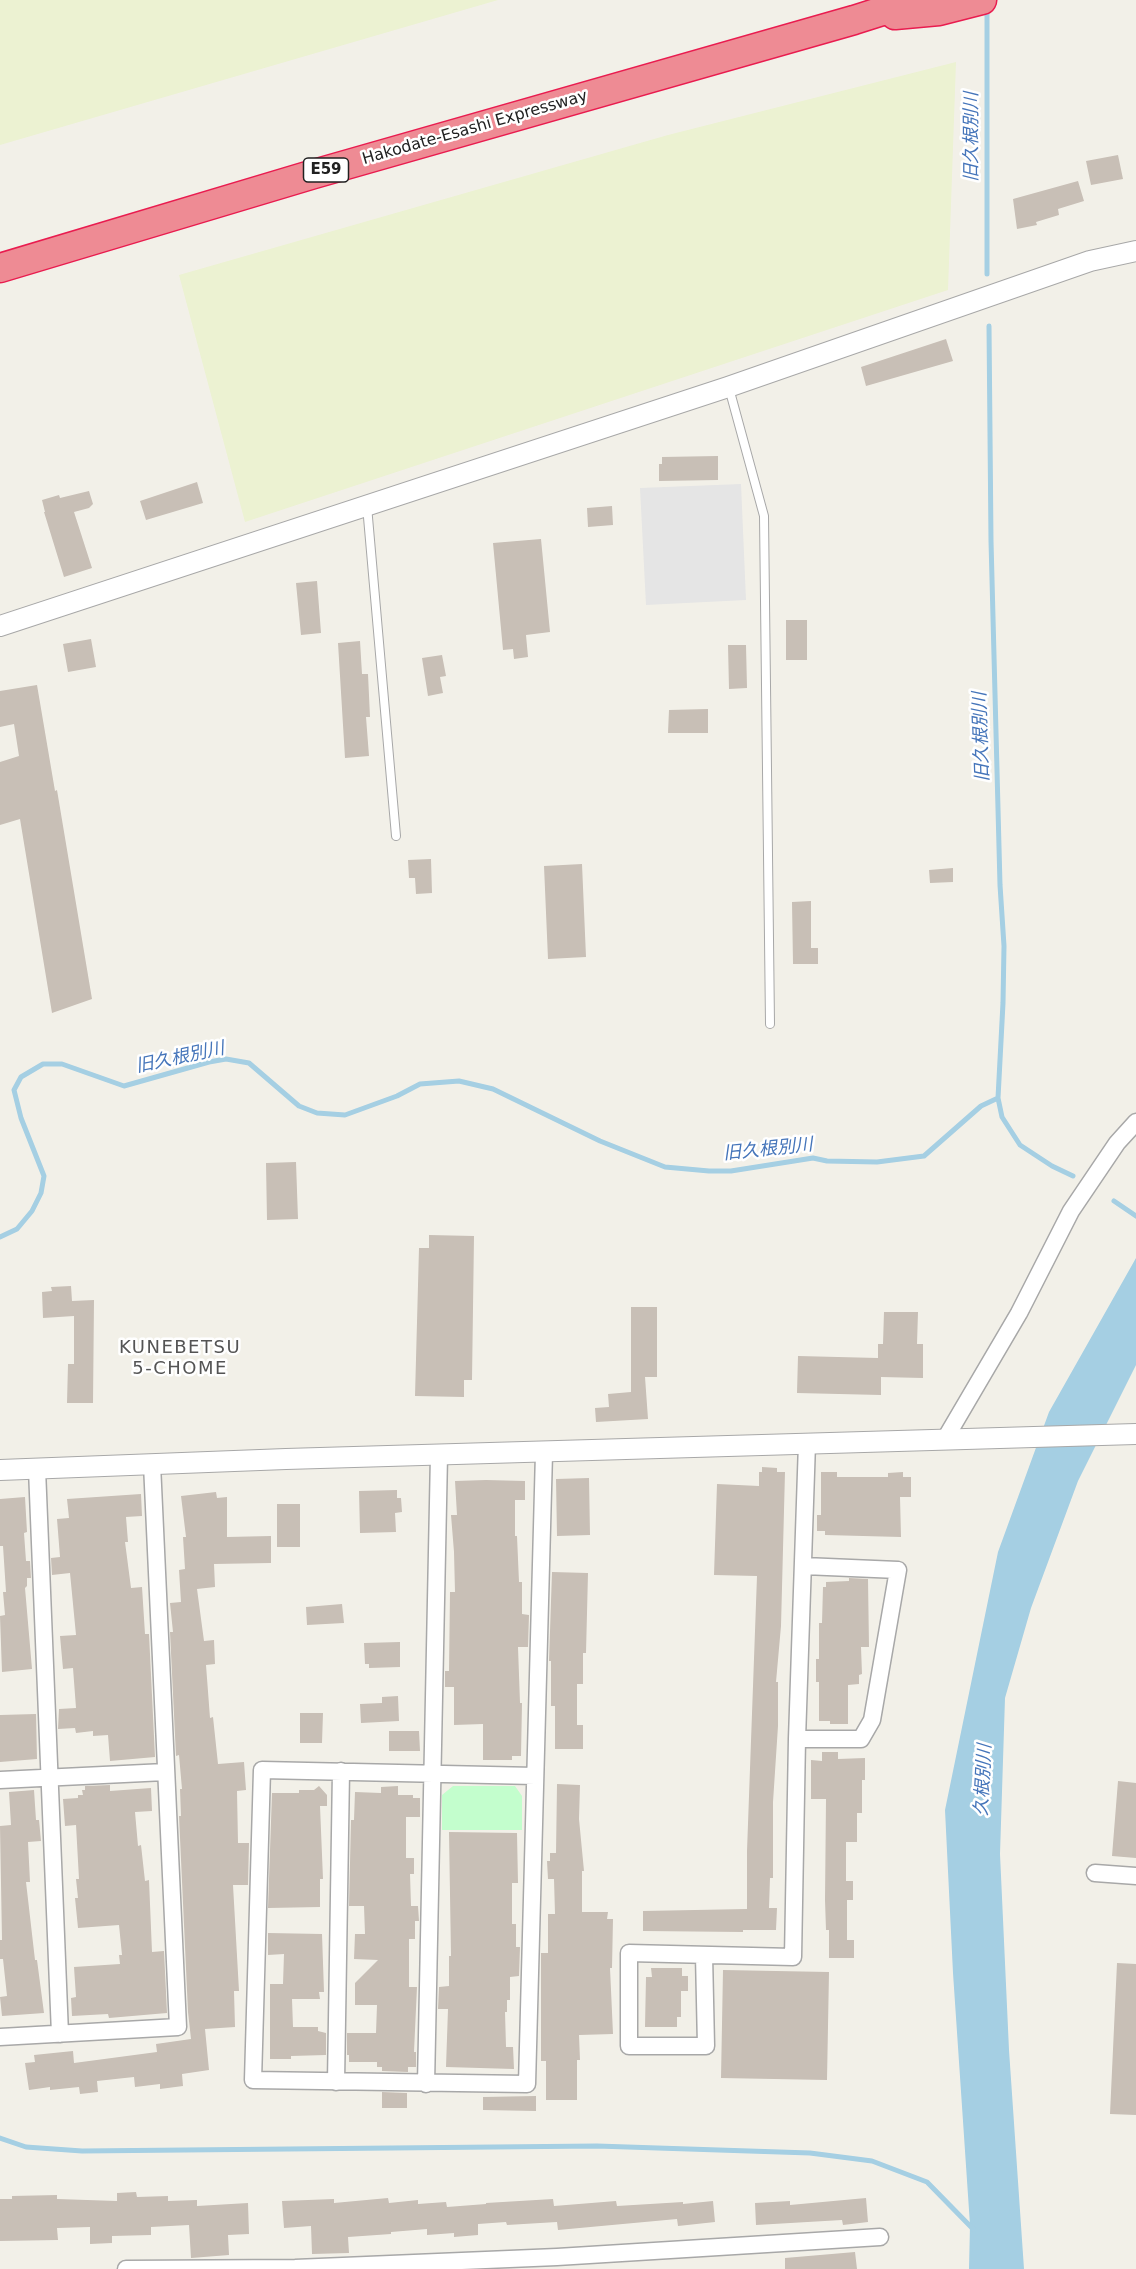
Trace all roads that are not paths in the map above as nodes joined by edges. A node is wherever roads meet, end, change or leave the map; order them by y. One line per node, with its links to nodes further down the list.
1 (982, 0): 2 (highway, Hakodate-Esashi Expressway)
2 (928, 5): 4 (highway, Hakodate-Esashi Expressway / E59)
3 (1136, 251): 5 (street)
4 (0, 268)
5 (728, 387): 6 (street); 9 (lane)
6 (367, 506): 7 (street); 8 (lane)
7 (0, 626)
8 (396, 836)
9 (770, 1024)
10 (1136, 1122): 12 (street)
11 (1136, 1434): 12 (street)
12 (945, 1439): 13 (street)
13 (807, 1443): 14 (street); 19 (street)
14 (544, 1453): 15 (street); 24 (street)
15 (439, 1455): 16 (street); 23 (street)
16 (152, 1464): 17 (street); 22 (street)
17 (37, 1469): 18 (street); 25 (street)
18 (0, 1470)
19 (804, 1566): 20 (street); 20 (street)
20 (797, 1739): 29 (street)
21 (341, 1771): 23 (street); 32 (street); 32 (street)
22 (165, 1772): 25 (street); 30 (street)
23 (432, 1773): 24 (street); 33 (street)
24 (535, 1776): 33 (street)
25 (50, 1777): 26 (street); 30 (street)
26 (0, 1780)
27 (1095, 1873): 28 (street)
28 (1136, 1876)
29 (704, 1955): 29 (street)
30 (60, 2034): 31 (street)
31 (0, 2037)
32 (336, 2082): 33 (street)
33 (426, 2084)
34 (880, 2237): 35 (street)
35 (126, 2269)

